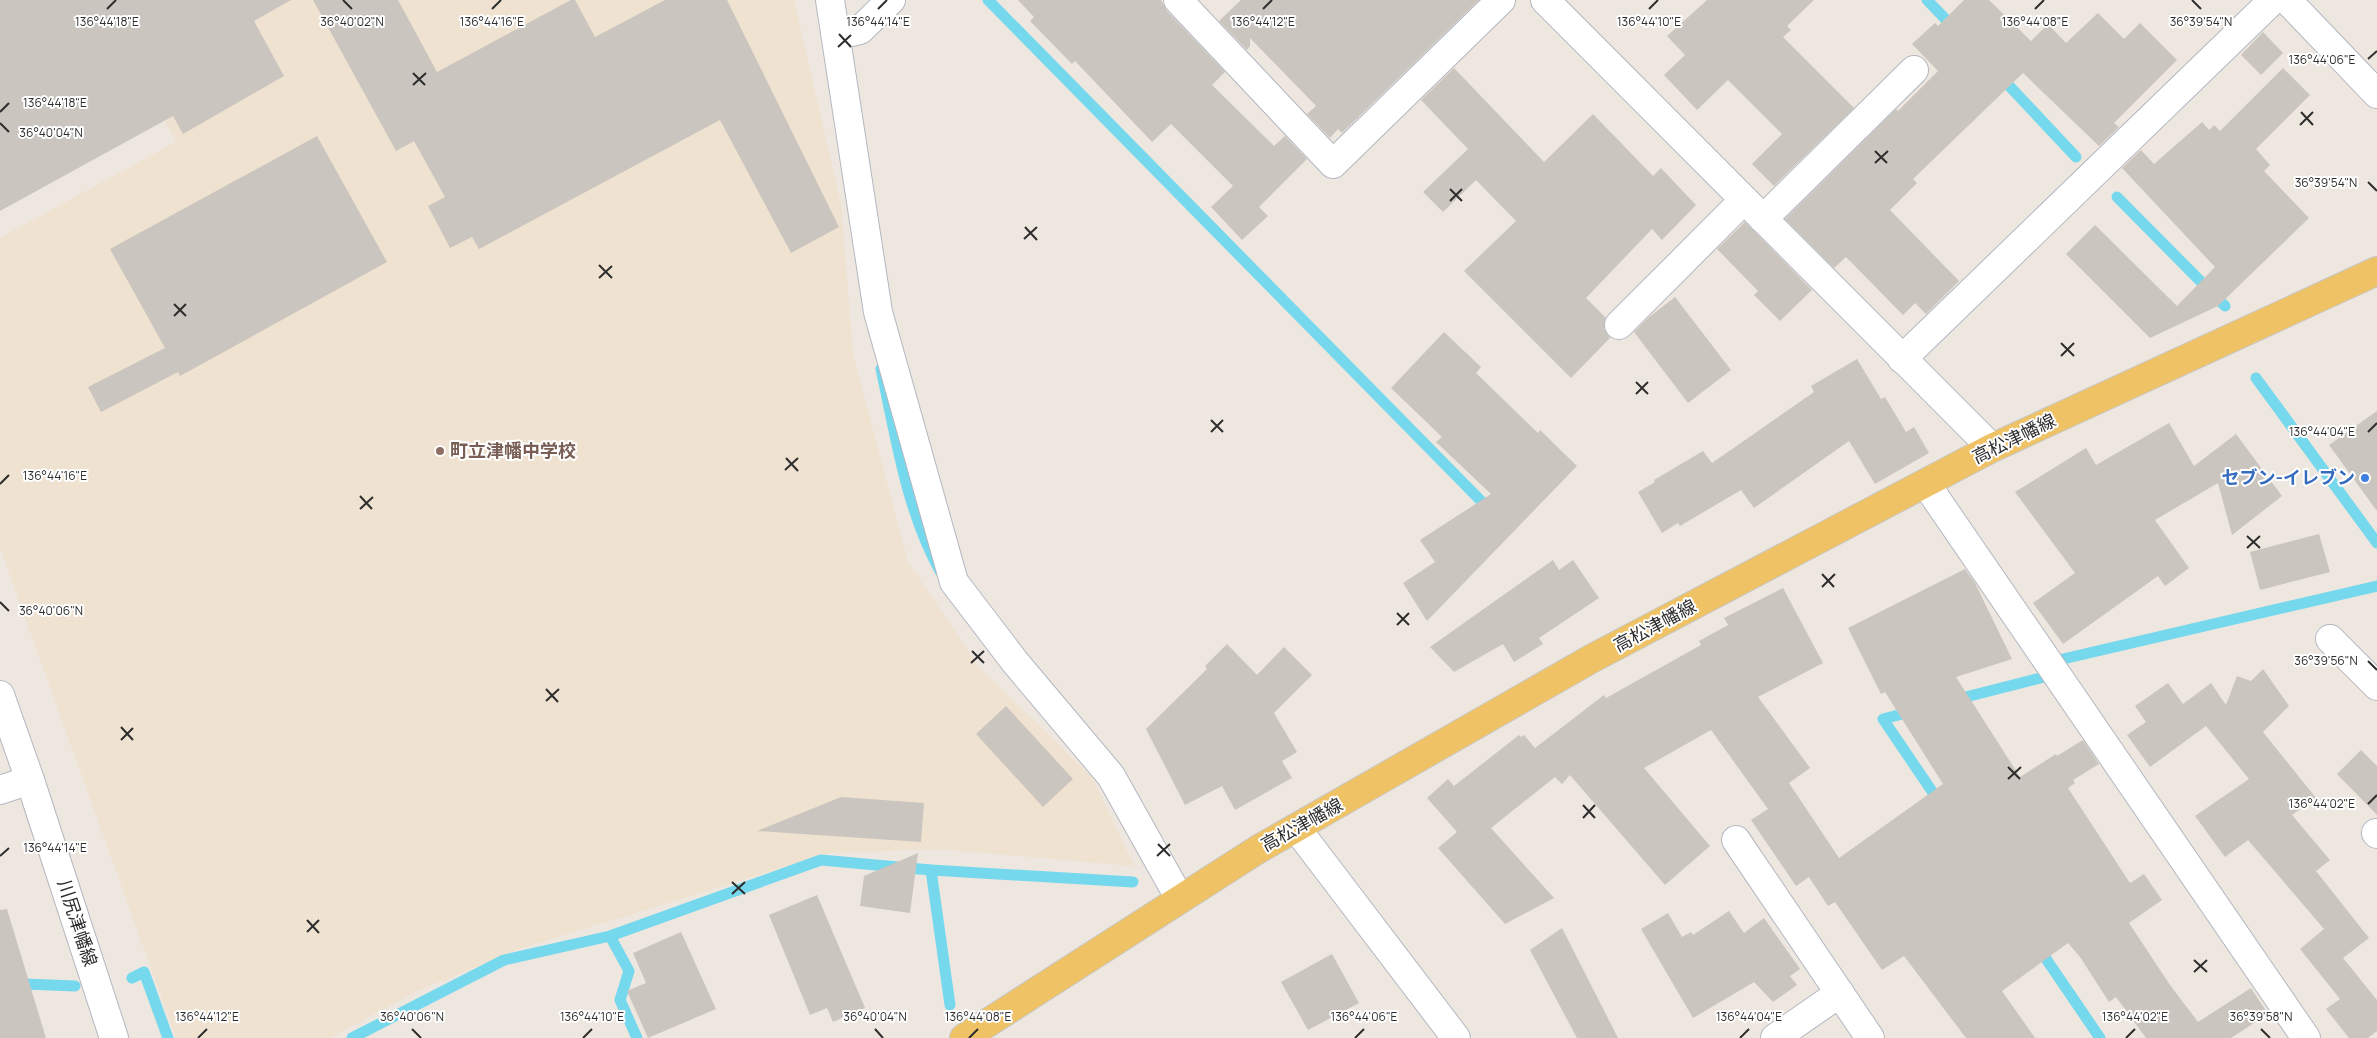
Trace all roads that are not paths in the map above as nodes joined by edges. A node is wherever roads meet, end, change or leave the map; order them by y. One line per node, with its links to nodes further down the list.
1 (830, 0): 8 (street)
2 (891, 0): 8 (street)
3 (1502, 0): 7 (street)
4 (1546, 0): 11 (street)
5 (2272, 0): 15 (street)
6 (2287, 0): 10 (street)
7 (1195, 6)
8 (836, 36): 25 (street)
9 (1914, 70): 12 (street)
10 (2377, 94)
11 (1744, 200): 12 (street); 14 (street)
12 (1763, 219): 15 (street)
13 (2377, 271): 16 (main road, 高松津幡線)
14 (1619, 325)
15 (1902, 358): 16 (street)
16 (1992, 448): 17 (main road, 高松津幡線)
17 (1926, 484): 23 (main road, 高松津幡線); 32 (street)
18 (2330, 639): 19 (street)
19 (2377, 686)
20 (0, 695): 21 (street, 川尻津幡線)
21 (30, 780): 22 (street); 28 (street, 川尻津幡線)
22 (0, 790)
23 (1297, 829): 25 (main road, 高松津幡線); 29 (street)
24 (1736, 840): 26 (street)
25 (1180, 899): 27 (main road, 高松津幡線)
26 (1840, 993): 30 (street); 31 (street)
27 (968, 1035)
28 (114, 1038)
29 (1456, 1038)
30 (1775, 1038)
31 (1870, 1038)
32 (2306, 1038)

